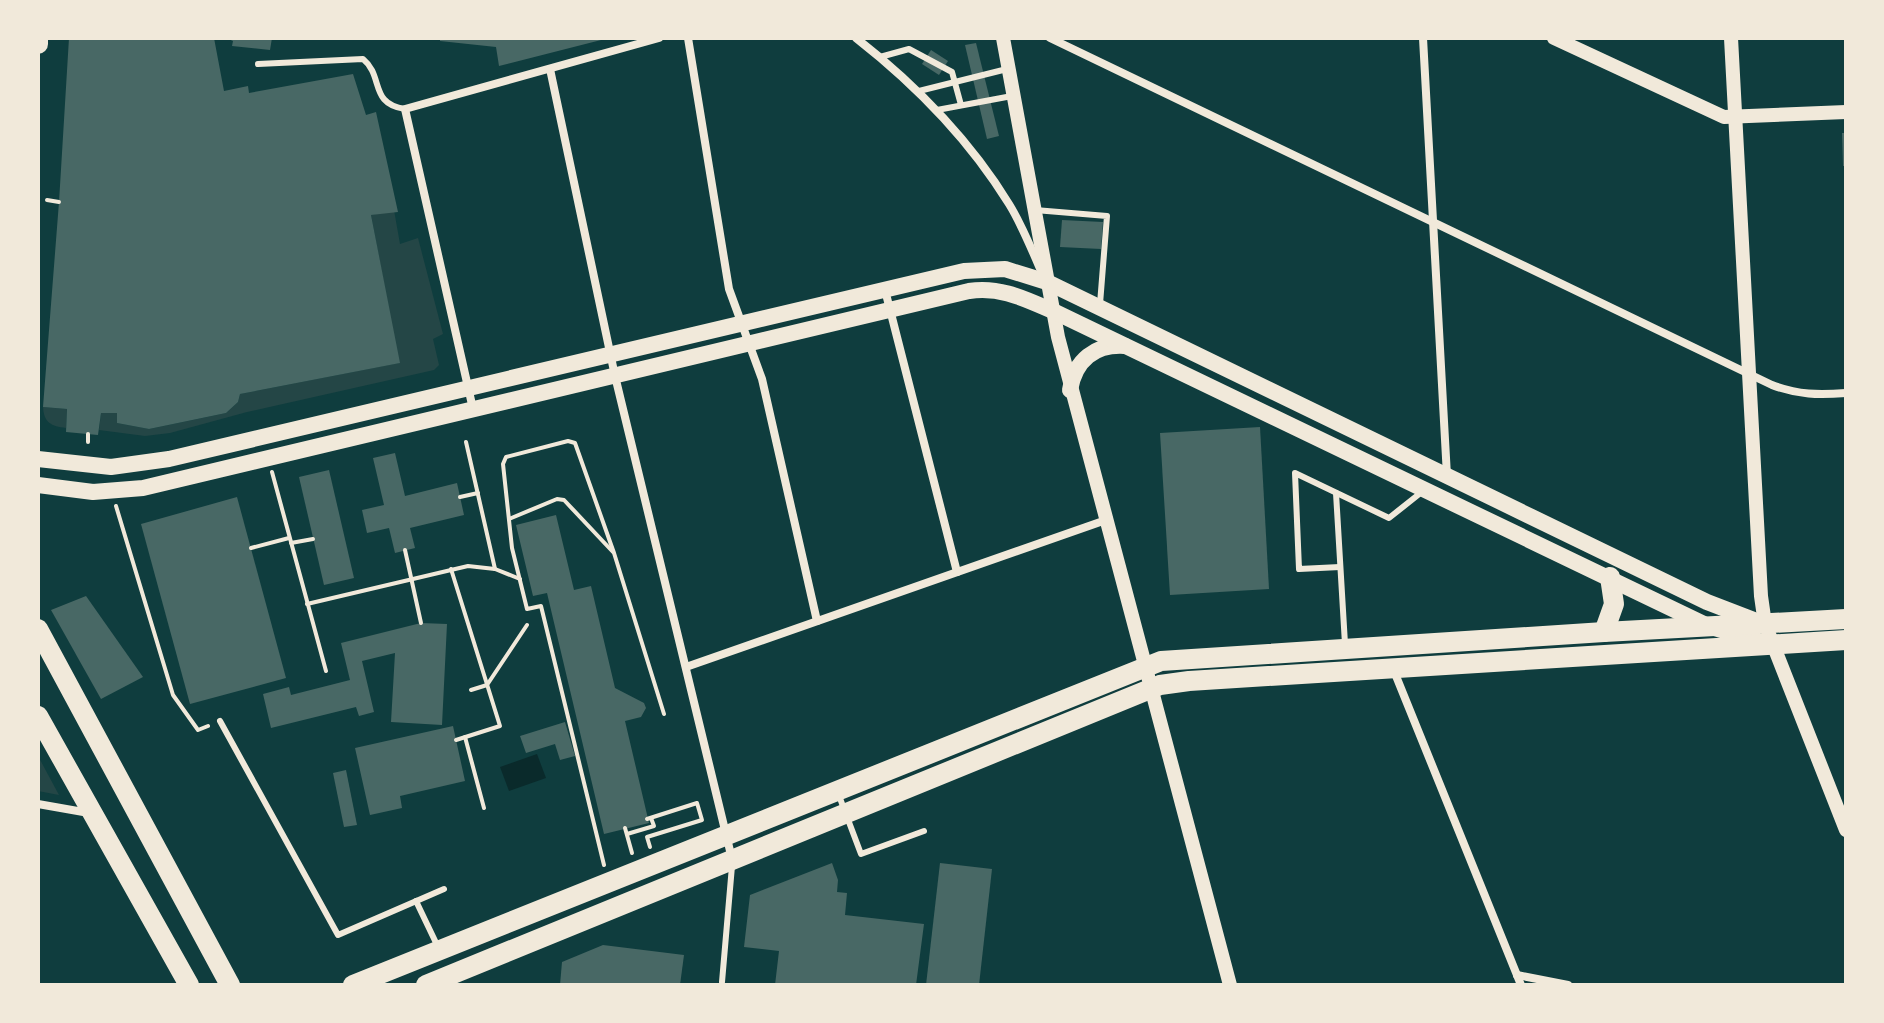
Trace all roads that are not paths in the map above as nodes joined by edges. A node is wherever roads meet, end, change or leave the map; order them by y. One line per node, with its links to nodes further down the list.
1 (38, 38): 10 (main road)
2 (659, 38): 13 (street)
3 (688, 38): 30 (street)
4 (856, 38): 11 (street)
5 (1003, 38): 14 (street)
6 (1050, 38): 24 (street)
7 (1423, 38): 24 (street)
8 (1554, 38): 22 (street)
9 (1731, 38): 22 (street)
10 (38, 44)
11 (880, 57): 15 (lane); 16 (street)
12 (258, 64): 19 (lane)
13 (550, 69): 19 (street); 33 (street)
14 (1007, 69): 15 (lane); 17 (street)
15 (954, 82): 16 (lane); 18 (lane)
16 (919, 91): 20 (street)
17 (1012, 96): 18 (lane); 23 (street)
18 (961, 105): 20 (lane)
19 (405, 109): 36 (street)
20 (937, 110): 25 (street)
21 (1846, 112): 22 (street)
22 (1735, 118): 34 (street)
23 (1033, 210): 25 (street); 27 (lane)
24 (1433, 222): 34 (street); 43 (street)
25 (1047, 282): 26 (main road); 27 (main road); 29 (street)
26 (885, 290): 28 (street); 30 (main road)
27 (1100, 308): 43 (main road)
28 (890, 310): 29 (main road); 31 (main road); 49 (street)
29 (1053, 311): 32 (main road); 37 (street)
30 (741, 324): 31 (street); 33 (main road)
31 (749, 343): 35 (main road); 52 (street)
32 (1125, 346): 37 (main road); 45 (main road)
33 (610, 355): 35 (street); 36 (main road)
34 (1749, 374): 38 (street); 56 (street)
35 (615, 376): 39 (main road); 59 (street)
36 (469, 388): 39 (street); 40 (main road)
37 (1070, 390): 47 (street)
38 (1846, 393)
39 (473, 410): 41 (main road)
40 (319, 424): 41 (main road); 42 (main road)
41 (324, 446): 44 (main road)
42 (38, 459)
43 (1447, 476): 45 (main road); 56 (main road)
44 (38, 485)
45 (1426, 489): 46 (lane); 50 (main road)
46 (1336, 493): 48 (lane); 48 (lane)
47 (1106, 520): 49 (street); 60 (street)
48 (1340, 567): 58 (lane)
49 (957, 572): 52 (street)
50 (1610, 577): 53 (main road); 55 (main road)
51 (1846, 619): 56 (main road)
52 (817, 621): 59 (street)
53 (1708, 626): 55 (main road); 56 (main road)
54 (38, 629): 79 (main road)
55 (1604, 632): 58 (main road)
56 (1767, 634): 57 (main road); 61 (main road); 69 (street)
57 (1846, 640)
58 (1345, 648): 60 (main road)
59 (686, 667): 71 (street)
60 (1145, 667): 62 (street); 65 (main road)
61 (1393, 668): 62 (main road); 76 (street)
62 (1151, 688): 67 (main road); 82 (street)
63 (38, 716): 68 (main road)
64 (220, 721): 74 (lane)
65 (837, 791): 67 (lane); 71 (main road)
66 (38, 804): 68 (street)
67 (846, 813): 70 (lane); 72 (main road)
68 (94, 814): 78 (main road)
69 (1846, 830)
70 (924, 831)
71 (726, 835): 72 (street); 75 (main road)
72 (733, 859): 77 (lane); 81 (main road)
73 (444, 889): 74 (lane)
74 (416, 901): 75 (lane)
75 (440, 951): 80 (main road)
76 (1517, 975): 83 (street); 84 (street)
77 (722, 982)
78 (189, 985)
79 (230, 985)
80 (353, 985)
81 (426, 985)
82 (1230, 985)
83 (1521, 985)
84 (1568, 985)

